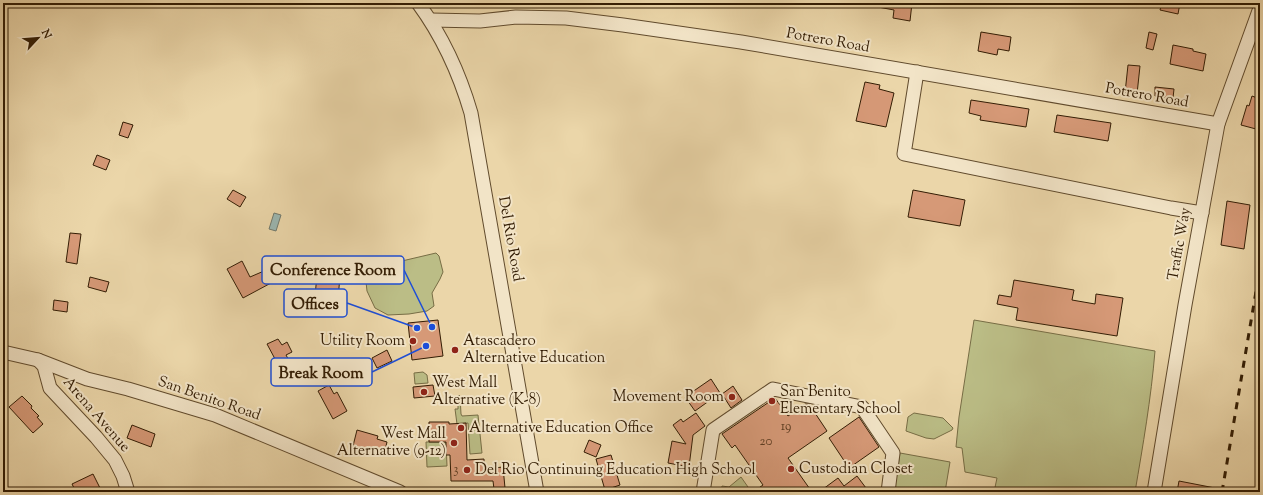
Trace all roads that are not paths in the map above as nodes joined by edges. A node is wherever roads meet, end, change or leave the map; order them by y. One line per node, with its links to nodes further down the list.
1 (418, 3): 3 (street, Del Rio Road)
2 (1260, 8): 5 (street, Traffic Way)
3 (431, 20): 4 (street, Potrero Road); 12 (street, Del Rio Road)
4 (917, 72): 5 (street, Potrero Road); 6 (street)
5 (1218, 124): 6 (street, Traffic Way)
6 (1202, 213): 15 (street, Traffic Way)
7 (3, 352): 8 (street, San Benito Road)
8 (38, 360): 9 (street, San Benito Road); 10 (street, Arena Avenue)
9 (384, 489): 11 (street, San Benito Road)
10 (128, 492)
11 (400, 492)
12 (538, 492)
13 (702, 492): 14 (street)
14 (888, 492)
15 (1154, 492)

